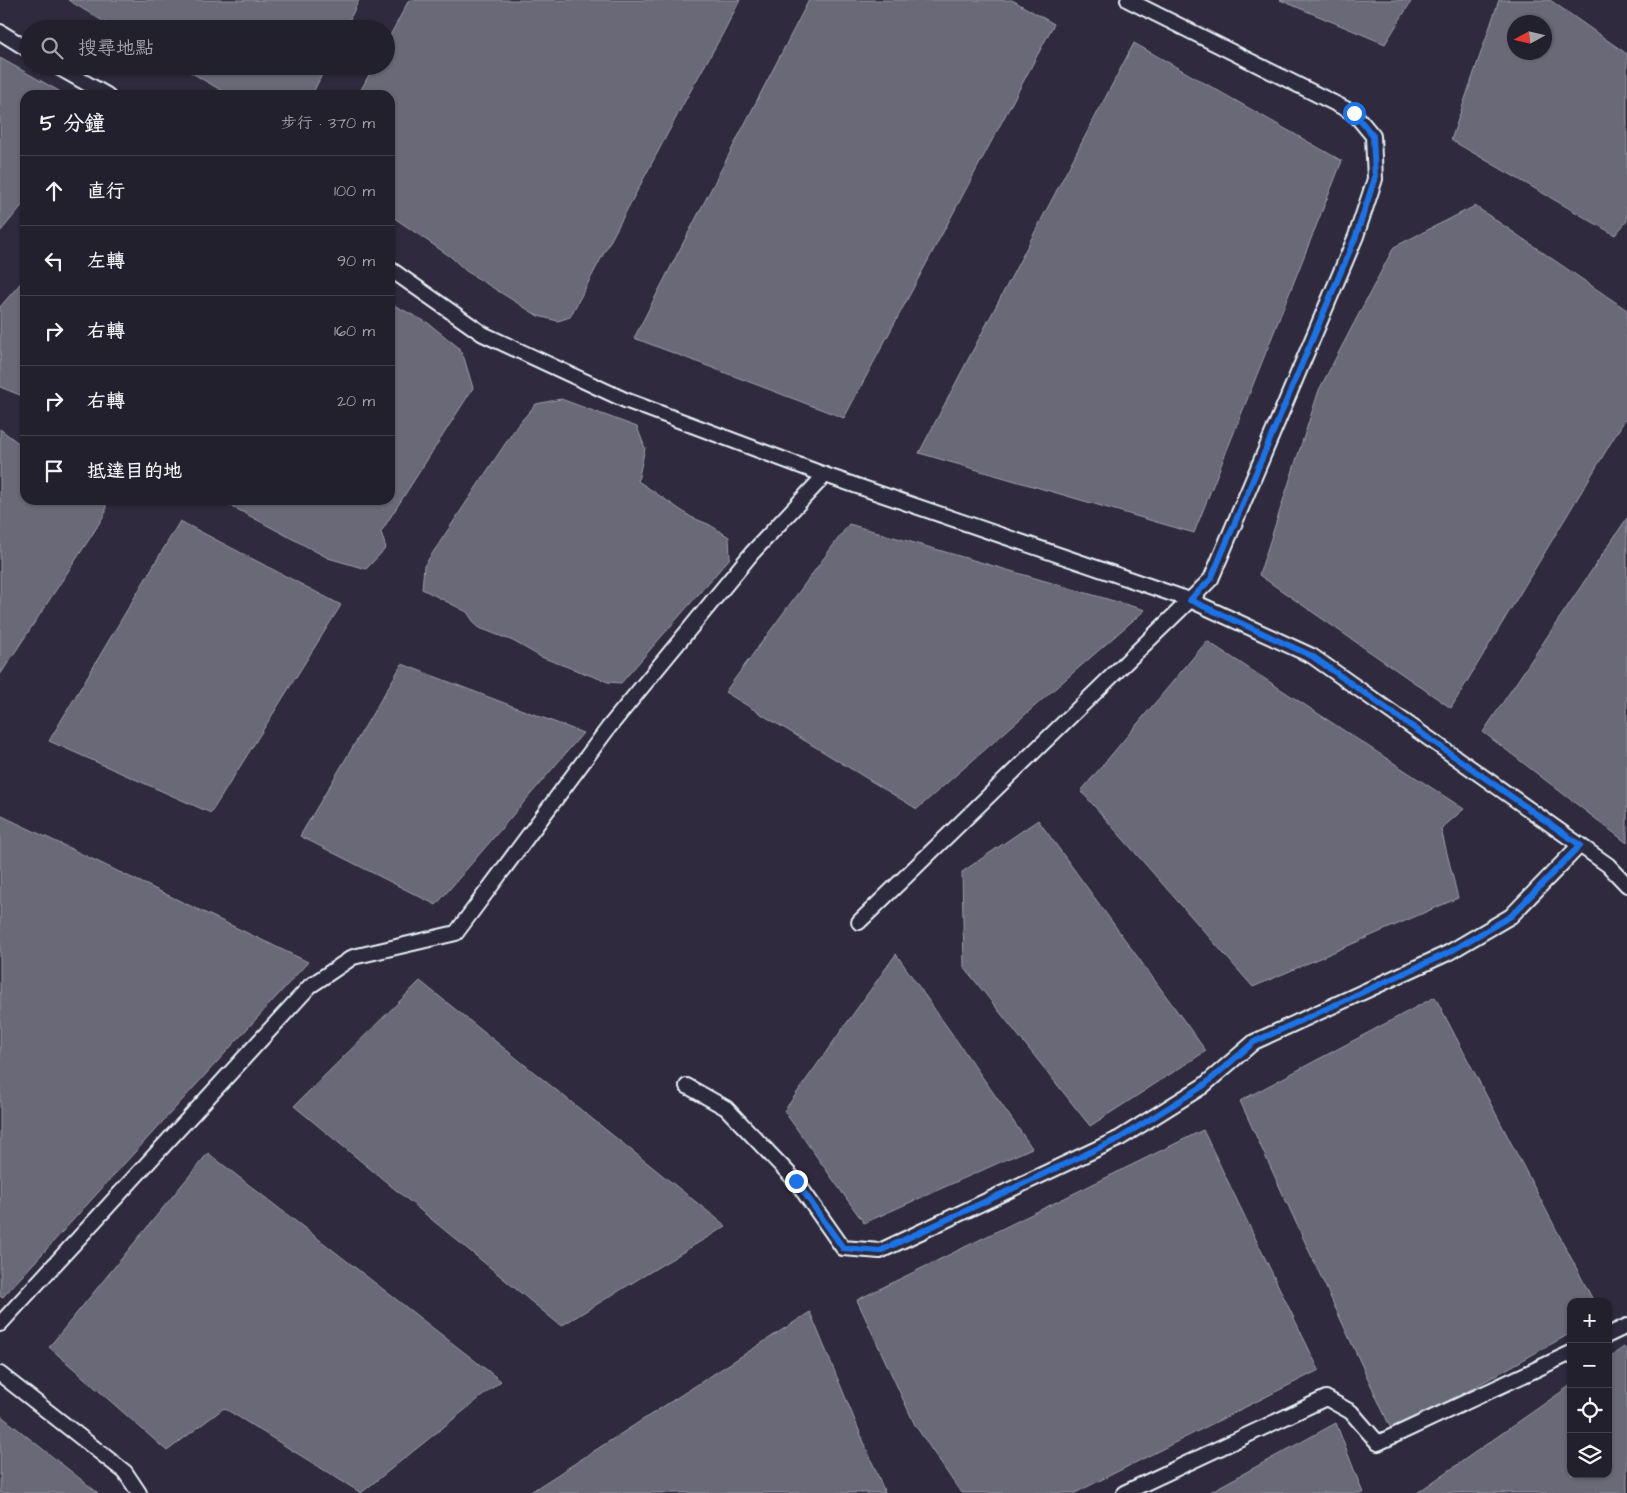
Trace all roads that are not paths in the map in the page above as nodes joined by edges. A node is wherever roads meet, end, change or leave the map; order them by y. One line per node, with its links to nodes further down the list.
1 (1128, 0): 8 (lane)
2 (0, 32): 3 (lane)
3 (20, 44)
4 (72, 75): 5 (lane)
5 (98, 90)
6 (395, 272): 7 (lane)
7 (825, 475): 8 (lane); 13 (lane)
8 (1190, 600): 9 (lane); 11 (lane)
9 (1580, 845): 10 (lane); 12 (lane)
10 (1627, 885)
11 (859, 922)
12 (687, 1086)
13 (0, 1324)
14 (1627, 1326): 15 (lane)
15 (1612, 1333)
16 (1567, 1355): 19 (lane)
17 (0, 1374): 18 (lane)
18 (139, 1493)
19 (1124, 1493)

